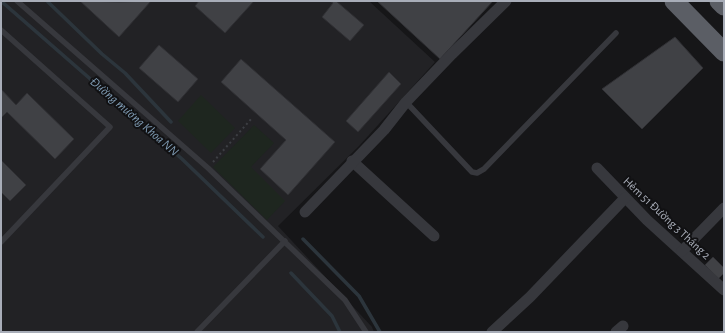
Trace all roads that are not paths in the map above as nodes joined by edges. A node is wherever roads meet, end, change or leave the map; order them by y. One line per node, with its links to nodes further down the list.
1 (17, 1): 16 (lane)
2 (506, 1): 9 (street)
3 (674, 1): 8 (highway)
4 (719, 1): 5 (highway)
5 (724, 6)
6 (1, 30): 17 (lane)
7 (616, 33): 9 (lane)
8 (724, 52)
9 (406, 102): 10 (street)
10 (352, 161): 14 (street); 15 (street)
11 (597, 168): 12 (street, Hẻm 51 Đường 3 Tháng 2)
12 (624, 198): 18 (street, Hẻm 51 Đường 3 Tháng 2); 22 (street)
13 (724, 208): 18 (street)
14 (305, 212)
15 (434, 236)
16 (285, 241): 20 (lane); 21 (lane)
17 (1, 242)
18 (682, 251): 19 (street, Hẻm 51 Đường 3 Tháng 2)
19 (723, 285)
20 (197, 332)
21 (366, 332)
22 (492, 332)

